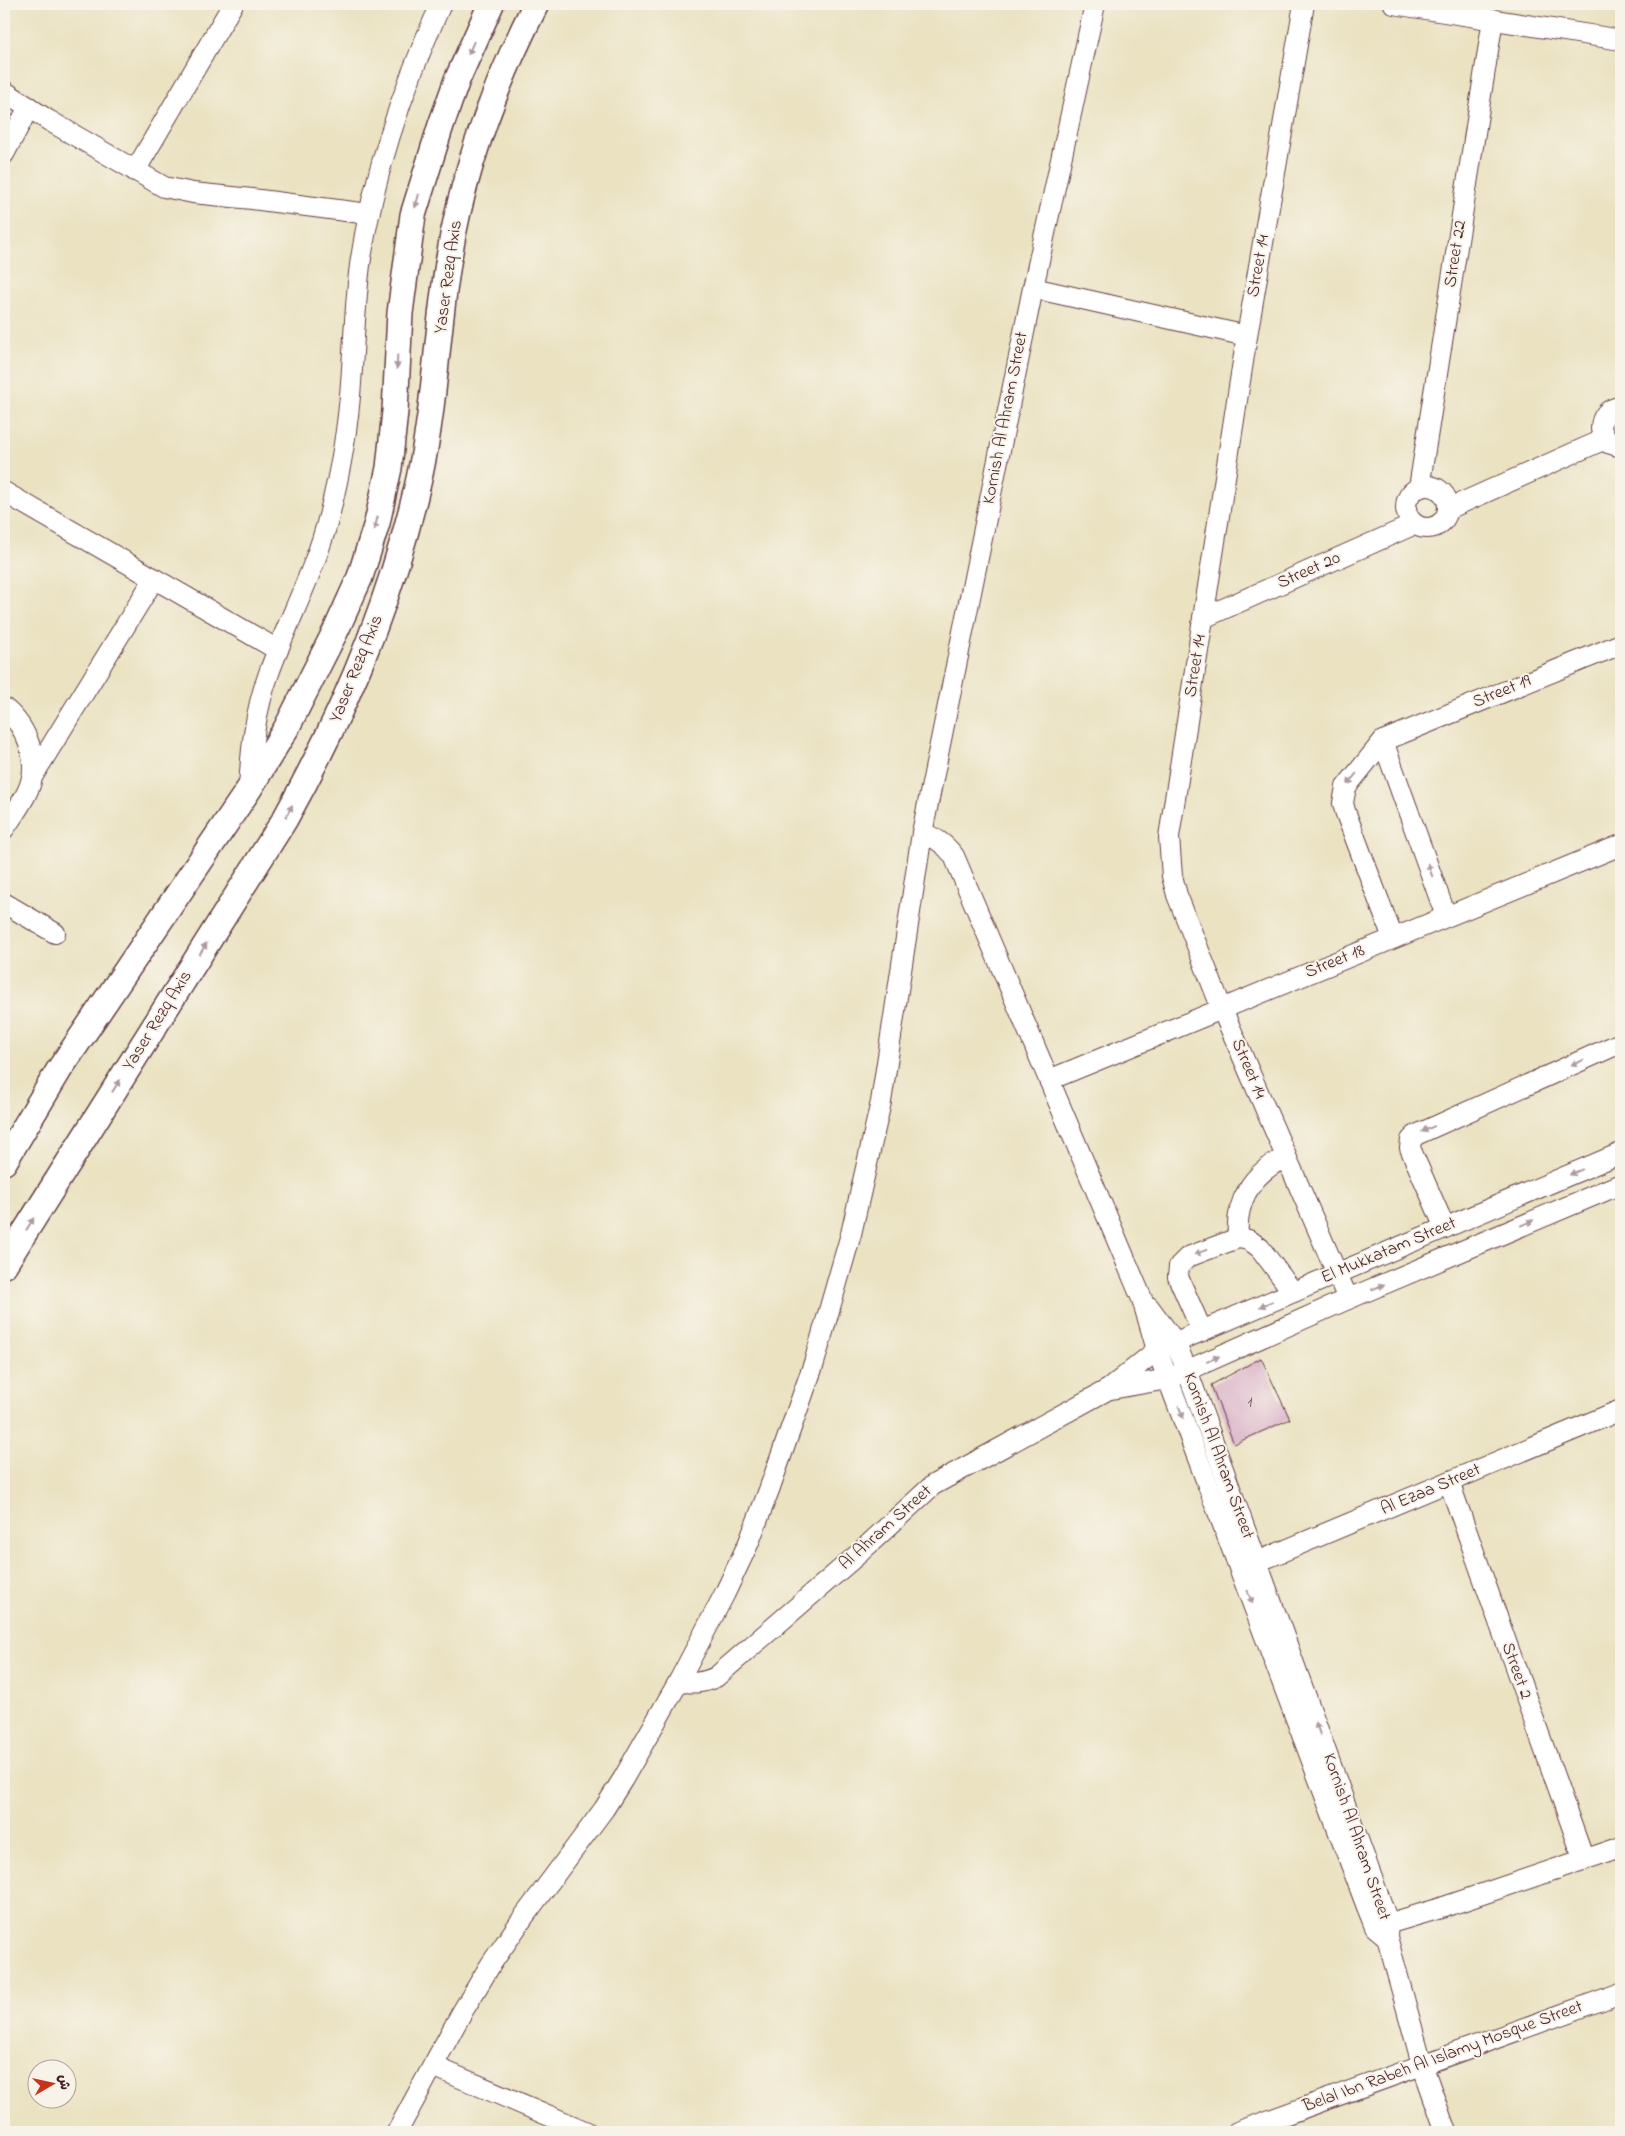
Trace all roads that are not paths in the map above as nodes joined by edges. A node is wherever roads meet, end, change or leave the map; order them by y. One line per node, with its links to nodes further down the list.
1 (232, 4): 13 (street)
2 (441, 4): 14 (street)
3 (491, 4): 30 (main road, Yaser Rezq Axis, one-way to 30)
4 (536, 4): 47 (main road, Yaser Rezq Axis, one-way to 4)
5 (1095, 4): 15 (street, Kornish Al Ahram Street)
6 (1304, 4): 16 (street, Street 14)
7 (1394, 4): 8 (street)
8 (1493, 19): 9 (street); 19 (street, Street 22)
9 (1621, 40)
10 (4, 90): 11 (street)
11 (28, 107): 12 (street); 13 (street)
12 (4, 154)
13 (135, 171): 14 (street)
14 (370, 214): 26 (street)
15 (1033, 288): 16 (street); 32 (street, Kornish Al Ahram Street)
16 (1247, 336): 24 (street, Street 14)
17 (1621, 407): 18 (street)
18 (1613, 443): 21 (street)
19 (1419, 488): 21 (street); 22 (street)
20 (4, 492): 23 (street)
21 (1448, 509): 22 (street)
22 (1415, 524): 24 (street, Street 20)
23 (154, 579): 26 (street); 29 (street)
24 (1203, 618): 38 (street, Street 14)
25 (1621, 644): 28 (street, Street 19)
26 (278, 650): 30 (street)
27 (4, 708): 29 (street)
28 (1383, 741): 35 (street, one-way to 28); 37 (street, Street 19, one-way to 37)
29 (34, 774): 31 (street)
30 (249, 789): 43 (main road, Yaser Rezq Axis)
31 (4, 829)
32 (922, 833): 40 (street); 61 (street, Kornish Al Ahram Street)
33 (1621, 845): 35 (street, Street 18)
34 (4, 903): 36 (street)
35 (1446, 916): 37 (street, Street 18)
36 (54, 934)
37 (1393, 938): 38 (street, Street 18)
38 (1222, 1009): 40 (street, Street 18); 42 (street, Street 14)
39 (1621, 1046): 45 (street, one-way to 45)
40 (1049, 1080): 50 (street)
41 (1621, 1153): 45 (street, El Mukkatam Street, one-way to 45)
42 (1286, 1157): 46 (street); 48 (street, Street 14)
43 (4, 1162)
44 (1621, 1184): 51 (street, El Mukkatam Street, one-way to 44)
45 (1445, 1228): 48 (street, El Mukkatam Street)
46 (1238, 1238): 49 (street); 52 (street, one-way to 52)
47 (4, 1265)
48 (1336, 1274): 49 (street, El Mukkatam Street); 51 (street, Street 14)
49 (1293, 1292): 52 (street, El Mukkatam Street, one-way to 52)
50 (1142, 1299): 53 (street, Kornish Al Ahram Street); 54 (street, Kornish Al Ahram Street)
51 (1348, 1299): 55 (street, El Mukkatam Street, one-way to 51)
52 (1202, 1330): 53 (street, El Mukkatam Street)
53 (1175, 1342): 54 (street, El Mukkatam Street); 55 (street, Kornish Al Ahram Street)
54 (1157, 1350): 56 (street, Kornish Al Ahram Street); 57 (street, Al Ahram Street)
55 (1187, 1370): 56 (street, El Mukkatam Street); 60 (street, Kornish Al Ahram Street)
56 (1168, 1378): 57 (street, Al Ahram Street); 60 (street, Kornish Al Ahram Street, one-way to 60)
57 (1109, 1389): 61 (street, Al Ahram Street)
58 (1621, 1410): 59 (street, Al Ezaa Street)
59 (1449, 1482): 60 (street, Al Ezaa Street); 63 (street, Street 2)
60 (1249, 1566): 64 (street, Kornish Al Ahram Street)
61 (678, 1681): 67 (street, Kornish Al Ahram Street)
62 (1621, 1847): 63 (street)
63 (1584, 1860): 64 (street)
64 (1383, 1929): 66 (street)
65 (1621, 1993): 66 (street, Belal Ibn Rabeh Al Islamy Mosque Street)
66 (1422, 2064): 70 (street, Belal Ibn Rabeh Al Islamy Mosque Street); 71 (street)
67 (433, 2066): 68 (street, Kornish Al Ahram Street); 69 (street)
68 (397, 2132)
69 (587, 2132)
70 (1237, 2132)
71 (1446, 2132)

